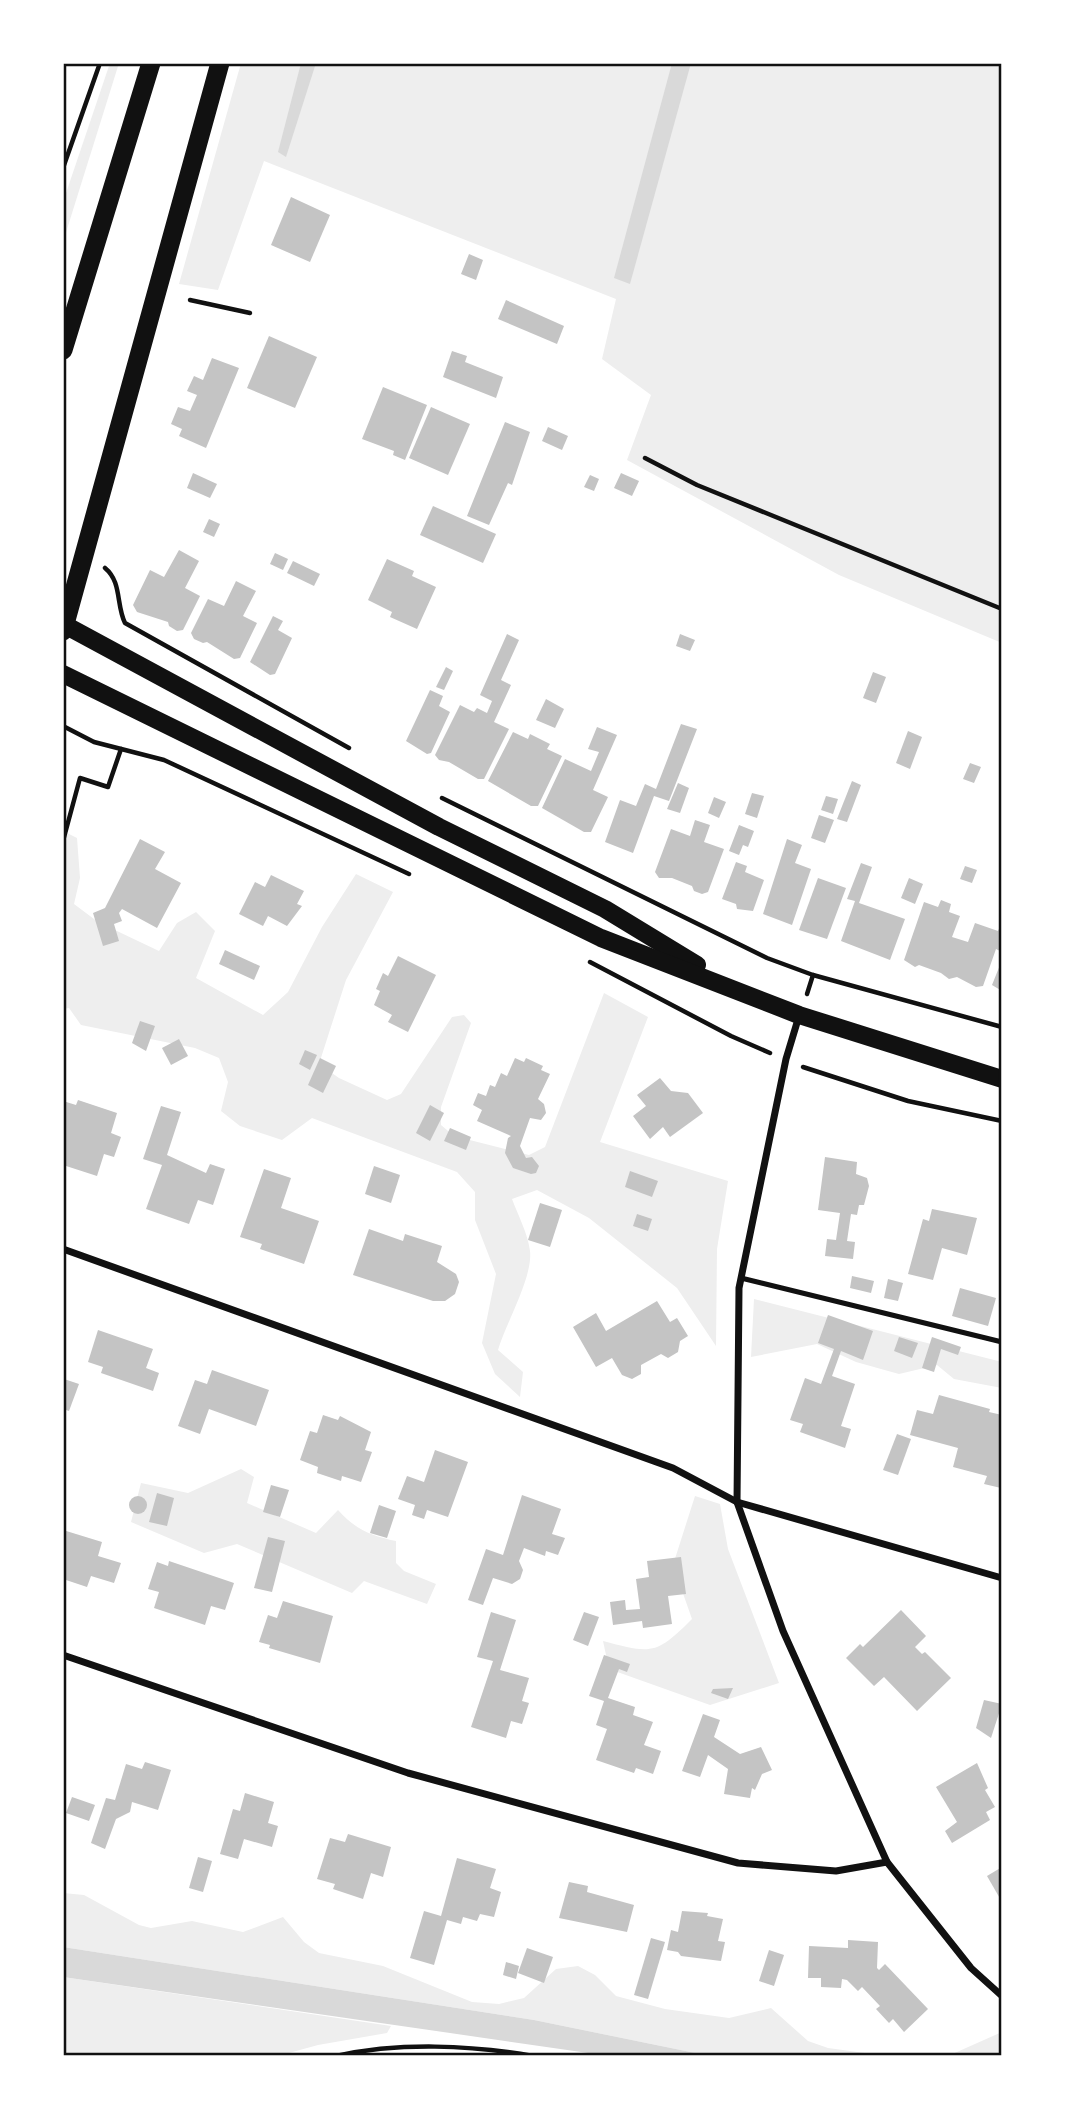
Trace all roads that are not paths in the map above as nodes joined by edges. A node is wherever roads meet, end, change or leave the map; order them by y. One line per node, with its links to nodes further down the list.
1 (150, 63): 3 (highway)
2 (220, 63): 4 (highway)
3 (63, 350)
4 (64, 626): 6 (main road)
5 (63, 674): 6 (main road)
6 (733, 987): 7 (main road)
7 (799, 1015): 8 (main road); 10 (street)
8 (1002, 1079)
9 (63, 1249): 12 (street)
10 (741, 1278): 11 (lane); 12 (street)
11 (1002, 1342)
12 (737, 1502): 13 (street); 15 (street)
13 (1002, 1578)
14 (63, 1655): 15 (street)
15 (887, 1862): 16 (street)
16 (1002, 1996)

